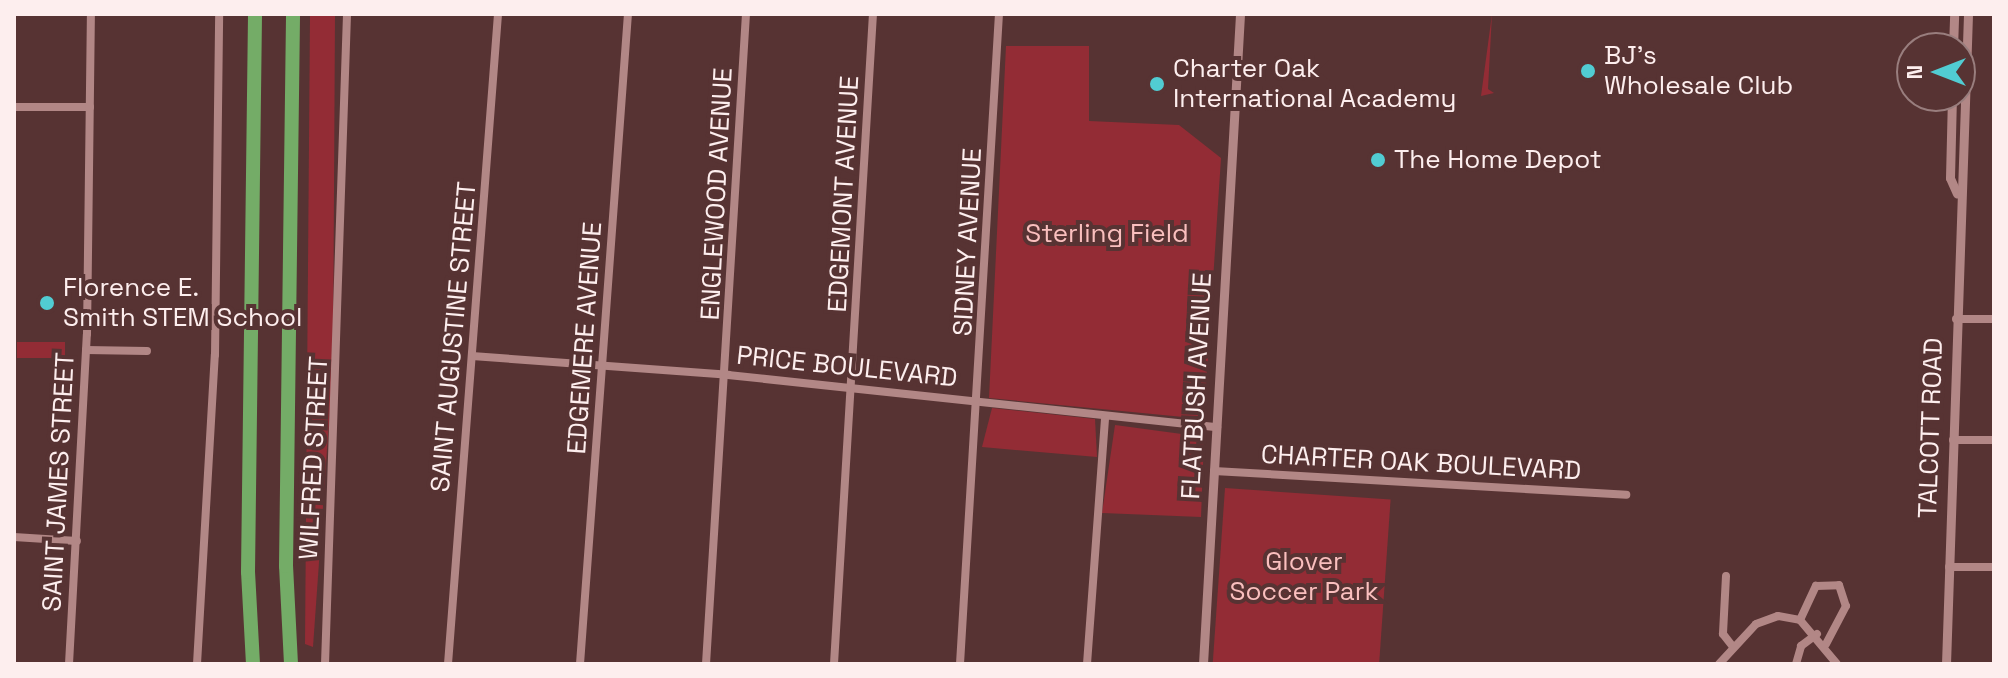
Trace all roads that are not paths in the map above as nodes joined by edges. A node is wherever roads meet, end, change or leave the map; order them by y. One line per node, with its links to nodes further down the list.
1 (91, 14): 13 (street, SAINT JAMES STREET)
2 (219, 14): 44 (street)
3 (255, 14): 45 (highway)
4 (293, 14): 46 (highway)
5 (347, 14): 47 (street, WILFRED STREET)
6 (498, 14): 23 (street, SAINT AUGUSTINE STREET)
7 (628, 14): 24 (street, EDGEMERE AVENUE)
8 (746, 14): 25 (street, ENGLEWOOD AVENUE)
9 (873, 14): 26 (street, EDGEMONT AVENUE)
10 (999, 14): 27 (street, SIDNEY AVENUE)
11 (1240, 14): 29 (street, FLATBUSH AVENUE)
12 (14, 107): 13 (street)
13 (90, 107): 21 (street, SAINT JAMES STREET)
14 (1951, 112): 16 (street, TALCOTT ROAD)
15 (1965, 112): 17 (street, TALCOTT ROAD)
16 (1950, 135): 17 (street); 18 (street, TALCOTT ROAD)
17 (1964, 135): 18 (street, TALCOTT ROAD)
18 (1957, 194): 19 (street, TALCOTT ROAD)
19 (1956, 319): 20 (street); 30 (street, TALCOTT ROAD)
20 (1994, 319)
21 (86, 350): 22 (street); 35 (street, SAINT JAMES STREET)
22 (147, 351)
23 (472, 356): 24 (street, PRICE BOULEVARD); 48 (street, SAINT AUGUSTINE STREET)
24 (604, 363): 25 (street, PRICE BOULEVARD); 49 (street, EDGEMERE AVENUE)
25 (728, 375): 26 (street, PRICE BOULEVARD); 50 (street, ENGLEWOOD AVENUE)
26 (855, 387): 27 (street, PRICE BOULEVARD); 51 (street, EDGEMONT AVENUE)
27 (981, 402): 28 (street, PRICE BOULEVARD); 52 (street, SIDNEY AVENUE)
28 (1105, 418): 29 (street, PRICE BOULEVARD); 53 (street)
29 (1217, 427): 32 (street, FLATBUSH AVENUE)
30 (1953, 440): 31 (street); 36 (street, TALCOTT ROAD)
31 (1994, 440)
32 (1214, 471): 33 (street, CHARTER OAK BOULEVARD); 54 (street, FLATBUSH AVENUE)
33 (1626, 495)
34 (14, 537): 35 (street)
35 (77, 541): 43 (street, SAINT JAMES STREET)
36 (1949, 567): 37 (street); 58 (street, TALCOTT ROAD)
37 (1994, 567)
38 (1726, 576): 42 (street)
39 (1800, 620): 40 (street); 41 (street); 42 (street)
40 (1817, 634): 41 (street); 56 (street)
41 (1826, 644): 57 (street)
42 (1733, 647): 55 (street)
43 (69, 664)
44 (197, 664)
45 (253, 664)
46 (291, 664)
47 (325, 664)
48 (448, 664)
49 (580, 664)
50 (706, 664)
51 (834, 664)
52 (960, 664)
53 (1087, 664)
54 (1203, 664)
55 (1719, 664)
56 (1796, 664)
57 (1837, 664)
58 (1946, 664)

